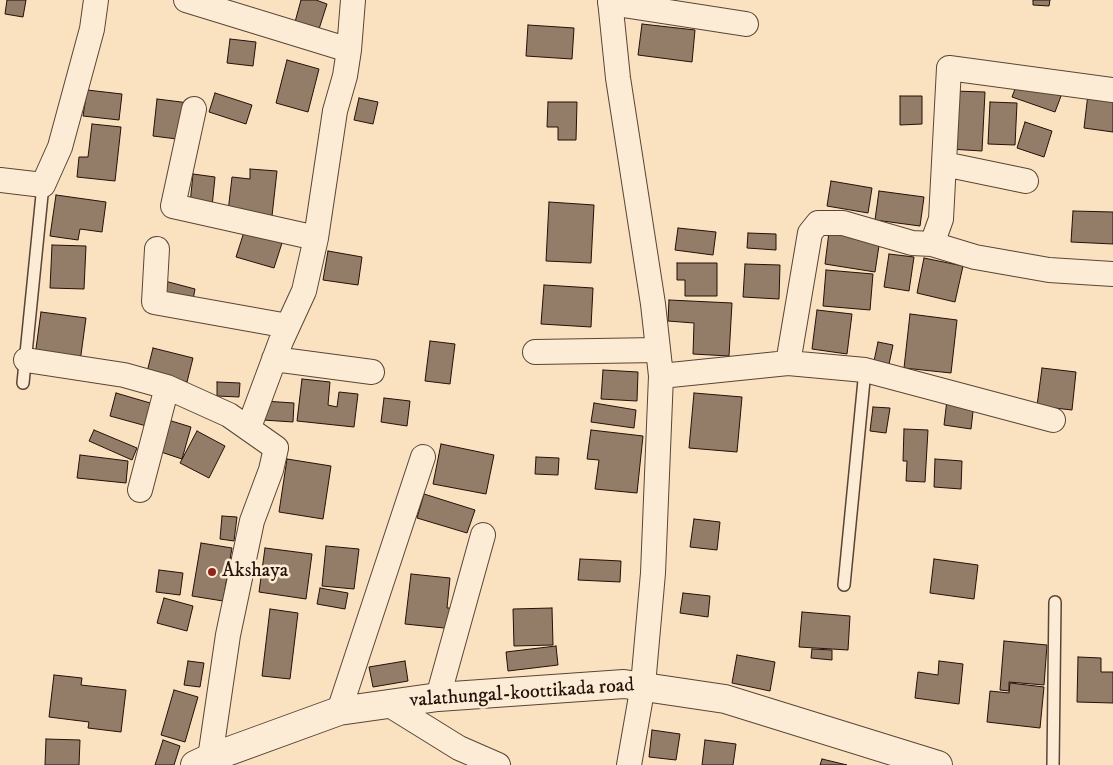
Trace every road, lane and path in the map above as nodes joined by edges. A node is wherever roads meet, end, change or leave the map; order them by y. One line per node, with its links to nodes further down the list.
1 (96, 0): 12 (street)
2 (186, 0): 6 (street)
3 (353, 0): 6 (street)
4 (610, 1): 5 (street); 18 (street)
5 (746, 24)
6 (350, 50): 13 (street)
7 (1113, 90): 9 (street)
8 (194, 108): 13 (street)
9 (944, 164): 11 (street); 14 (street)
10 (0, 180): 12 (street)
11 (1026, 181)
12 (43, 185): 21 (lane)
13 (316, 238): 17 (street)
14 (932, 244): 16 (street); 22 (street)
15 (157, 249): 17 (street)
16 (1113, 274)
17 (288, 326): 20 (street)
18 (657, 350): 19 (street); 25 (street)
19 (535, 352)
20 (274, 359): 24 (street); 29 (street)
21 (26, 360): 26 (lane); 27 (street)
22 (788, 363): 23 (street); 25 (street)
23 (865, 370): 28 (street); 33 (lane)
24 (372, 372)
25 (661, 376): 35 (street)
26 (23, 383)
27 (167, 386): 29 (street); 31 (street)
28 (1053, 420)
29 (249, 427): 40 (street)
30 (423, 457): 38 (street)
31 (140, 490)
32 (483, 535): 36 (street)
33 (844, 585)
34 (1055, 602): 44 (lane)
35 (643, 686): 36 (street, valathungal-koottikada road); 42 (street); 43 (street, valathungal-koottikada road)
36 (438, 698): 37 (street, valathungal-koottikada road)
37 (388, 704): 38 (street, valathungal-koottikada road); 39 (street)
38 (339, 711): 40 (street, valathungal-koottikada road)
39 (456, 756): 41 (street)
40 (202, 761)
41 (498, 765)
42 (630, 765)
43 (938, 765)
44 (1053, 765)

